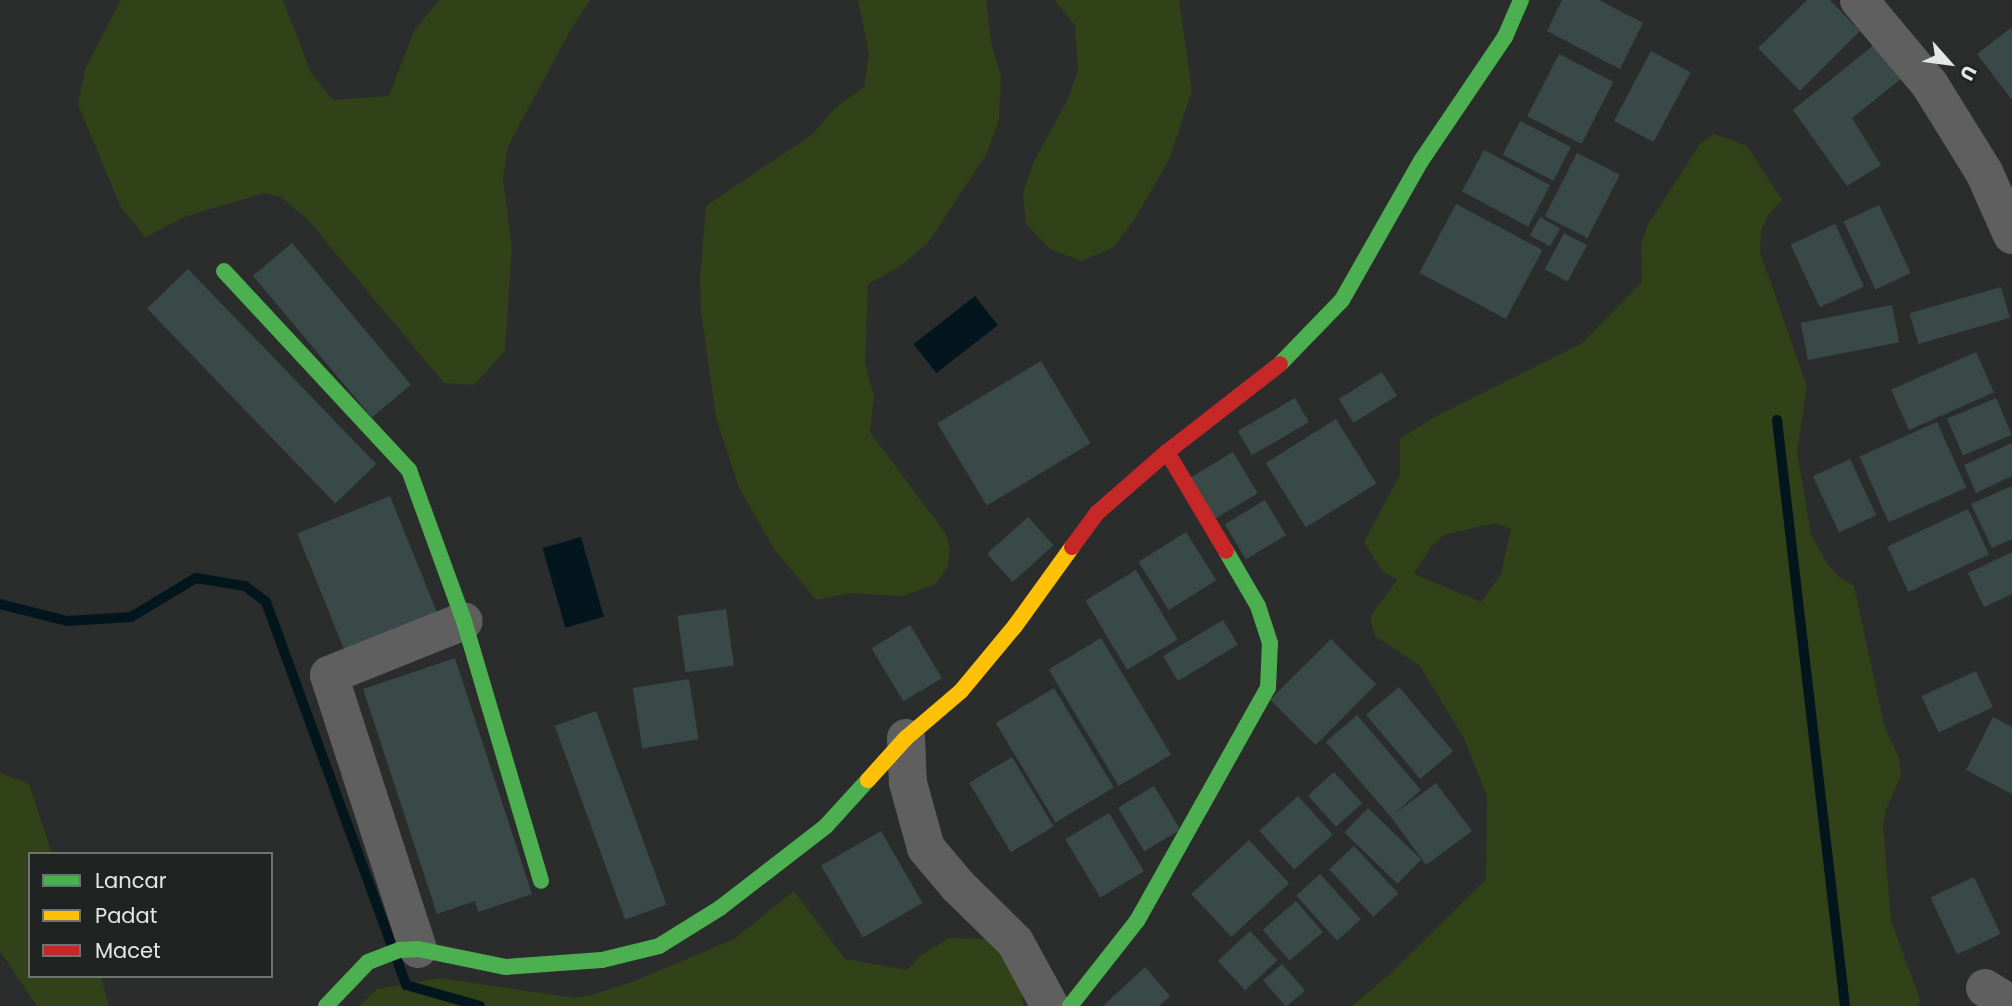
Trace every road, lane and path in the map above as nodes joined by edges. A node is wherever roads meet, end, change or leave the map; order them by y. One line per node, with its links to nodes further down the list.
1 (1521, 0): 5 (street)
2 (1859, 0): 3 (street)
3 (2012, 235)
4 (224, 271): 6 (street)
5 (1167, 452): 7 (street); 12 (street)
6 (464, 621): 8 (street); 9 (street)
7 (906, 738): 9 (street); 11 (street)
8 (541, 881)
9 (410, 949): 10 (street)
10 (326, 1006)
11 (1050, 1006)
12 (1070, 1006)

